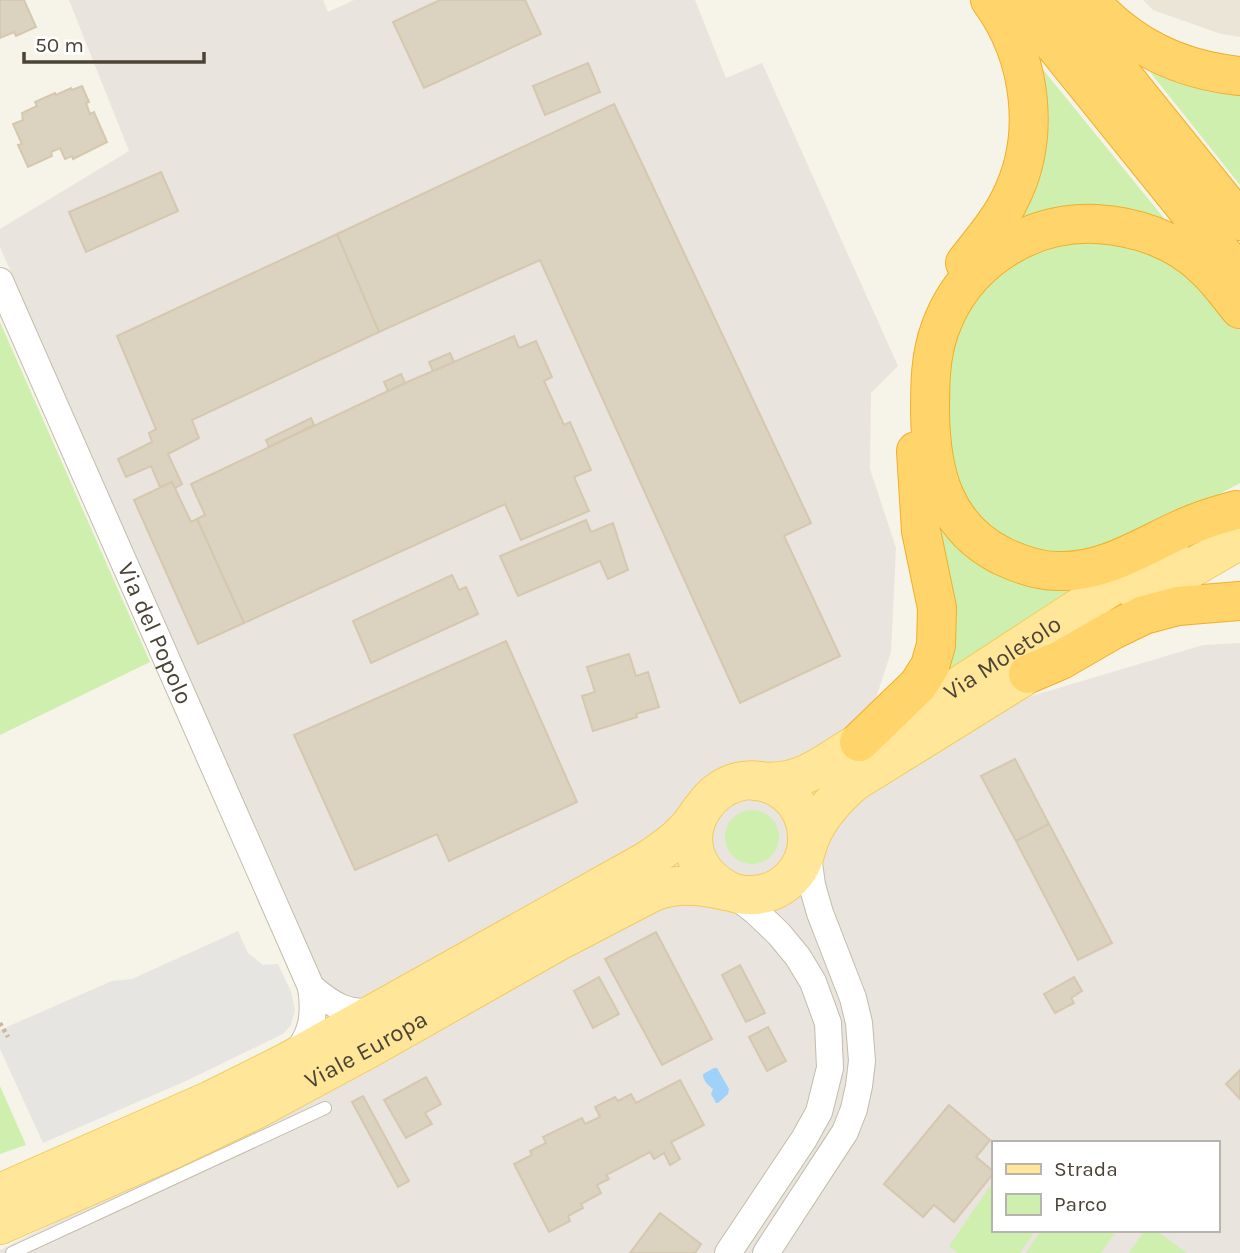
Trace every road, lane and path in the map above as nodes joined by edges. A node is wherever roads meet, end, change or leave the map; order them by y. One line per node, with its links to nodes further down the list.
1 (990, 0): 13 (highway)
2 (1018, 0): 7 (highway)
3 (1062, 0): 6 (highway)
4 (1089, 0): 5 (highway)
5 (1240, 76)
6 (1240, 221)
7 (1240, 275)
8 (0, 281): 18 (street, Via del Popolo)
9 (1240, 309): 10 (highway)
10 (1239, 519): 12 (main road, Via Moletolo); 13 (main road, Via Moletolo)
11 (1240, 601): 12 (highway)
12 (1028, 674): 16 (main road, Via Moletolo)
13 (859, 743): 14 (main road, Via Moletolo)
14 (755, 781): 15 (main road, Via Moletolo); 16 (main road)
15 (700, 811): 17 (main road); 19 (main road, Viale Europa)
16 (807, 847): 17 (main road, Via Moletolo); 27 (street)
17 (729, 891): 24 (main road, Viale Europa); 26 (street)
18 (311, 987): 19 (street); 22 (street, Via del Popolo)
19 (381, 1009): 22 (main road, Viale Europa)
20 (0, 1023): 21 (path)
21 (8, 1037)
22 (287, 1062): 25 (main road, Viale Europa)
23 (325, 1108): 24 (lane)
24 (208, 1148): 25 (main road, Viale Europa)
25 (6, 1232)
26 (728, 1253)
27 (766, 1253)

